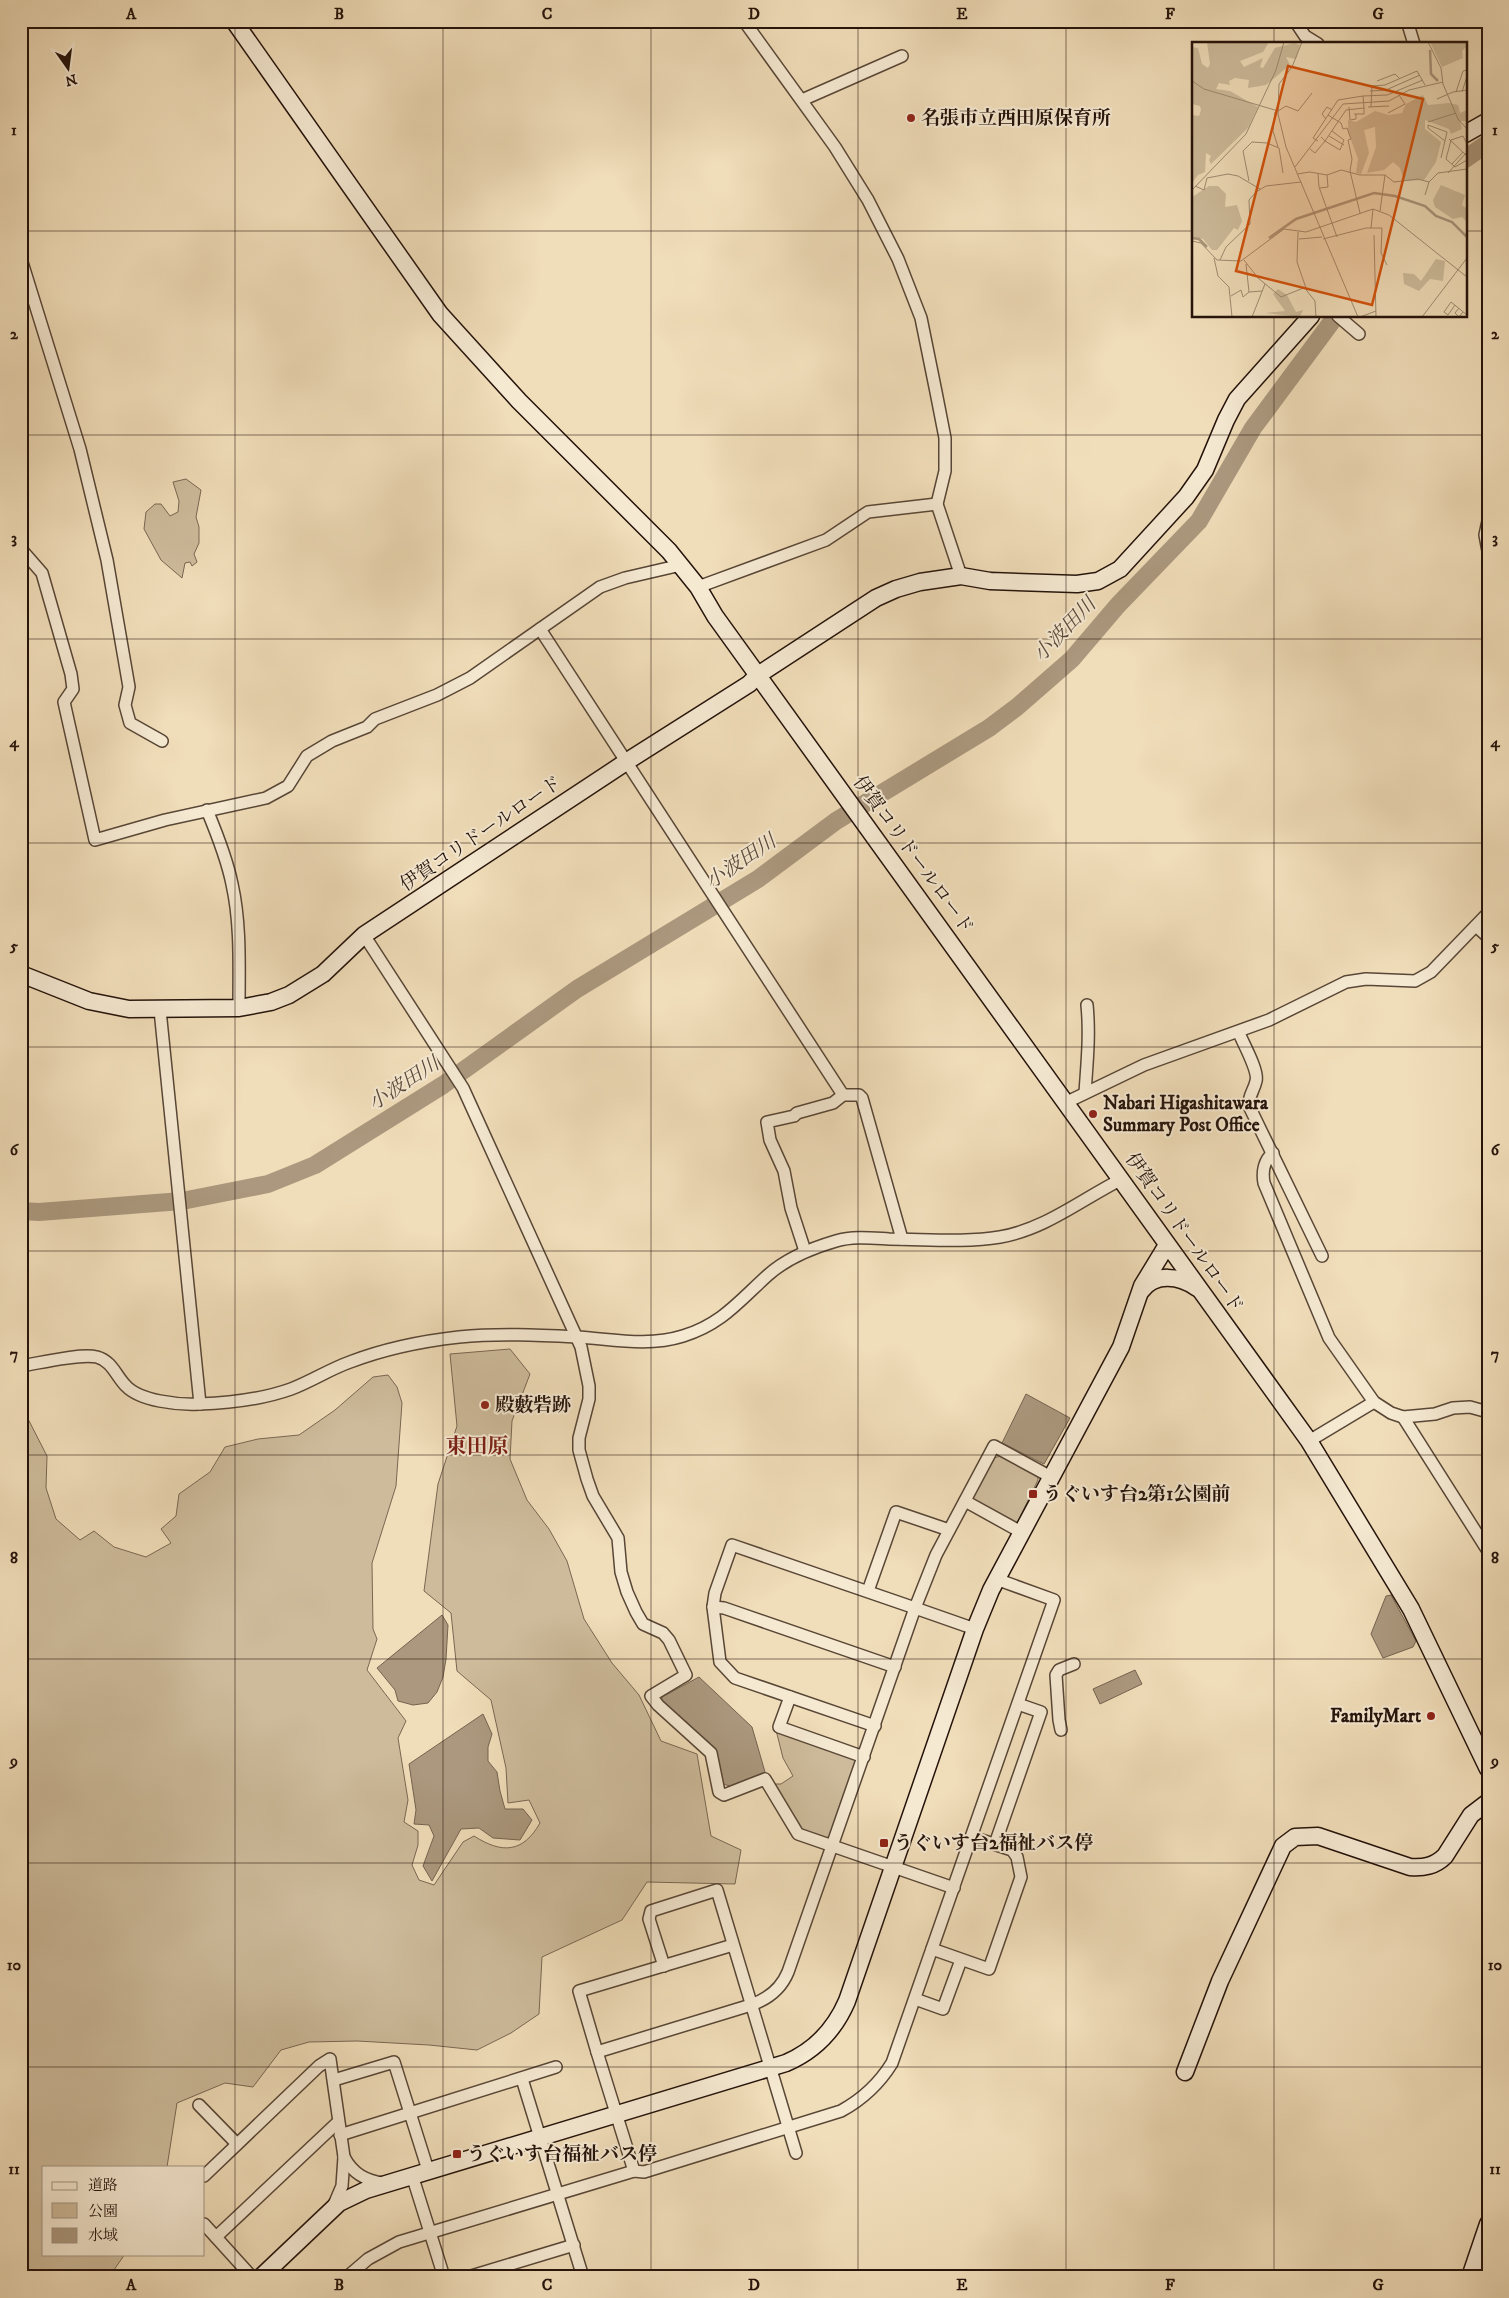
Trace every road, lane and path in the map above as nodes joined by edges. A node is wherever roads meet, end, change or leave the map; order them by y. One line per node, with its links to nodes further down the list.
1 (234, 21): 19 (street)
2 (744, 21): 8 (street)
3 (1295, 21): 5 (street)
4 (1407, 21): 6 (street)
5 (1315, 42)
6 (1413, 42)
7 (902, 56): 8 (street)
8 (802, 100): 15 (street)
9 (1488, 120): 10 (street)
10 (1466, 133)
11 (21, 259): 24 (street)
12 (1309, 318): 20 (street)
13 (1340, 318): 14 (street)
14 (1359, 334)
15 (937, 504): 20 (street); 21 (street)
16 (1488, 521): 18 (street)
17 (21, 549): 26 (street)
18 (1488, 551)
19 (681, 565): 21 (street); 22 (street)
20 (961, 576): 23 (street)
21 (698, 587): 23 (street)
22 (540, 629): 25 (street); 26 (street)
23 (758, 675): 25 (street, 伊賀コリドールロード); 38 (street, 伊賀コリドールロード)
24 (162, 741)
25 (626, 762): 29 (street, 伊賀コリドールロード); 37 (street)
26 (207, 810): 33 (street)
27 (1488, 913): 28 (street)
28 (1476, 926): 30 (street); 35 (street)
29 (364, 935): 33 (street, 伊賀コリドールロード); 47 (street)
30 (1488, 937)
31 (21, 974): 34 (street, 伊賀コリドールロード)
32 (1087, 1005): 36 (street)
33 (239, 1008): 34 (street, 伊賀コリドールロード)
34 (160, 1010): 50 (street)
35 (1239, 1032): 36 (street); 39 (street)
36 (1085, 1093): 38 (street)
37 (843, 1095): 41 (street); 43 (street)
38 (1065, 1103): 40 (street, 伊賀コリドールロード)
39 (1273, 1153): 44 (street); 49 (street)
40 (1122, 1179): 41 (street); 42 (street, 伊賀コリドールロード)
41 (902, 1239): 43 (street)
42 (1167, 1245): 45 (street, 伊賀コリドールロード); 46 (street)
43 (806, 1251): 47 (street)
44 (1322, 1256)
45 (1199, 1289): 46 (street); 53 (street, 伊賀コリドールロード)
46 (1139, 1294): 54 (street)
47 (576, 1337): 50 (street); 75 (street)
48 (21, 1366): 50 (street)
49 (1374, 1402): 52 (street); 53 (street)
50 (200, 1404)
51 (1488, 1412): 52 (street)
52 (1403, 1416): 58 (street)
53 (1309, 1441): 71 (street, 伊賀コリドールロード)
54 (1051, 1477): 55 (street); 57 (street)
55 (965, 1501): 56 (street); 57 (street)
56 (949, 1530): 60 (street); 62 (street)
57 (1021, 1532): 59 (street)
58 (1488, 1551)
59 (996, 1579): 63 (street); 67 (street)
60 (868, 1591): 61 (street); 62 (street)
61 (713, 1608): 65 (street); 66 (street)
62 (915, 1608): 63 (street); 65 (street)
63 (975, 1629): 76 (street)
64 (1074, 1664): 68 (street)
65 (895, 1667): 69 (street)
66 (790, 1697): 69 (street); 70 (street)
67 (1018, 1704): 68 (street); 73 (street)
68 (1041, 1712): 74 (street)
69 (875, 1726): 70 (street)
70 (864, 1757): 75 (street)
71 (1488, 1768)
72 (1488, 1802): 87 (street)
73 (972, 1836): 74 (street); 77 (street)
74 (995, 1844): 80 (street)
75 (833, 1846): 76 (street); 83 (street)
76 (892, 1867): 77 (street); 86 (street)
77 (954, 1888): 79 (street)
78 (733, 1945): 81 (street); 81 (street); 83 (street)
79 (932, 1950): 80 (street); 82 (street)
80 (961, 1960): 82 (street)
81 (664, 1966): 84 (street)
82 (915, 1999): 94 (street)
83 (751, 2005): 84 (street); 86 (street)
84 (597, 2052): 91 (street)
85 (556, 2067): 89 (street)
86 (770, 2067): 91 (street); 94 (street)
87 (1185, 2072)
88 (334, 2080): 92 (street); 93 (street); 97 (street)
89 (522, 2080): 92 (street); 96 (street)
90 (199, 2105): 97 (street)
91 (616, 2113): 96 (street); 101 (street)
92 (411, 2114): 95 (street); 100 (street)
93 (338, 2122): 95 (street); 110 (street)
94 (789, 2128): 98 (street); 101 (street)
95 (340, 2135): 99 (street)
96 (541, 2136): 100 (street); 105 (street)
97 (237, 2144): 102 (street)
98 (796, 2153)
99 (344, 2157): 104 (street); 106 (street)
100 (428, 2170): 103 (street)
101 (634, 2171): 105 (street)
102 (205, 2175)
103 (412, 2175): 104 (street); 109 (street)
104 (385, 2184): 106 (street)
105 (558, 2194): 109 (street); 111 (street)
106 (330, 2211): 112 (street)
107 (1488, 2224): 118 (street)
108 (205, 2225): 110 (street)
109 (430, 2232): 114 (street); 115 (street)
110 (216, 2237): 113 (street)
111 (574, 2245): 116 (street); 117 (street)
112 (268, 2274)
113 (252, 2277)
114 (347, 2277)
115 (444, 2277)
116 (468, 2277)
117 (583, 2277)
118 (1470, 2277)

